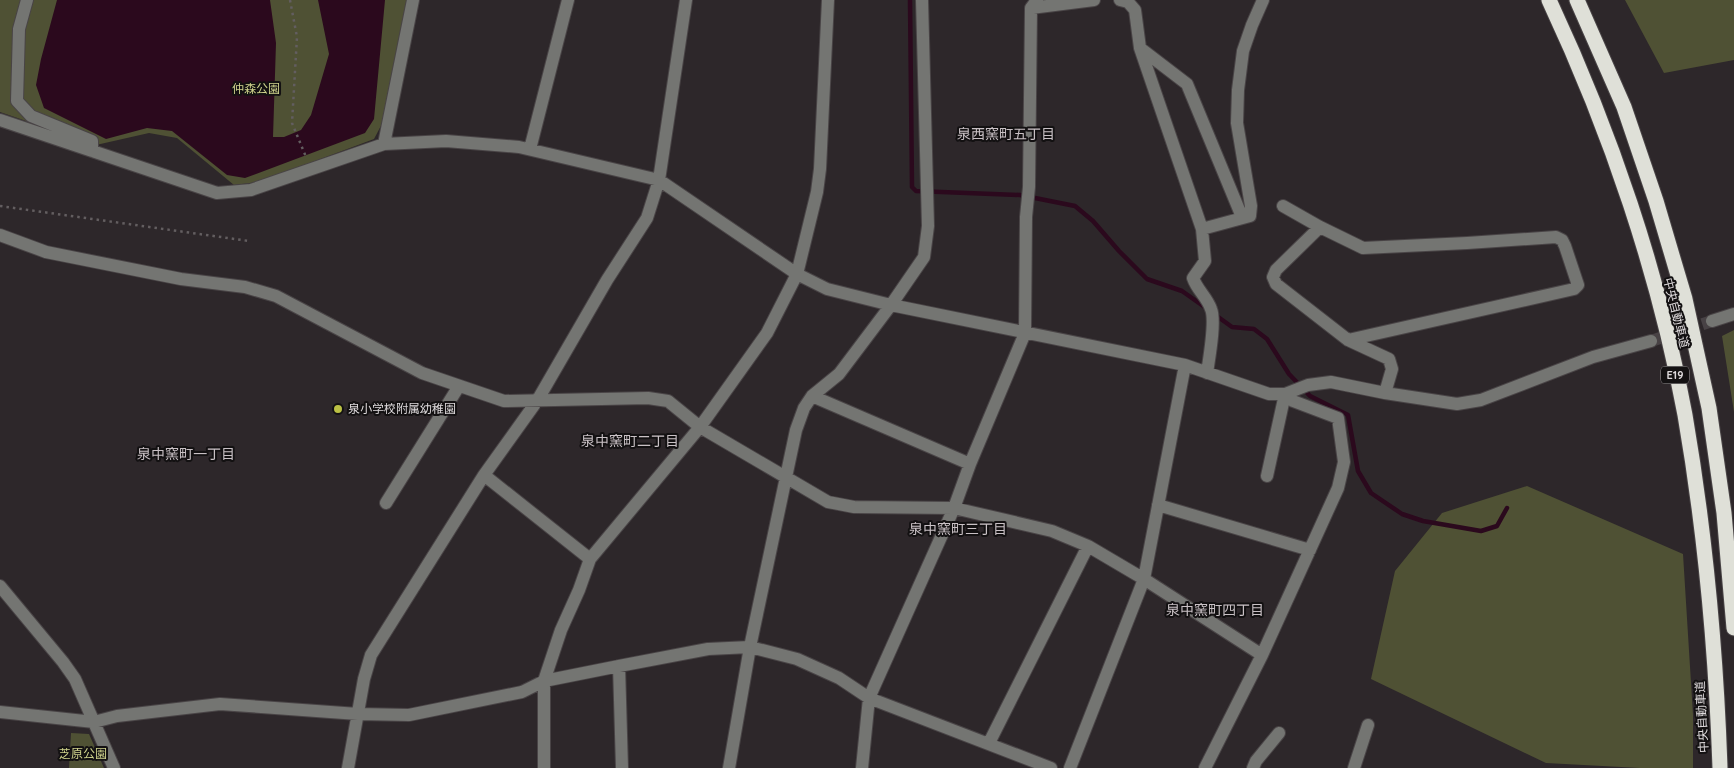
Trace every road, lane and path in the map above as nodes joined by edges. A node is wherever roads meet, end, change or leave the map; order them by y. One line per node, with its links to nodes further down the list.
1 (27, 0): 18 (street)
2 (290, 0): 19 (path)
3 (413, 0): 16 (street)
4 (568, 0): 17 (street)
5 (686, 0): 20 (street)
6 (828, 0): 28 (street)
7 (922, 0): 29 (street)
8 (1094, 0): 13 (street)
9 (1120, 0): 14 (street)
10 (1263, 0): 23 (street)
11 (1549, 0): 78 (highway, 中央自動車道 / E19)
12 (1577, 0): 55 (highway, 中央自動車道 / E19)
13 (1034, 4): 32 (street)
14 (1140, 48): 23 (street); 25 (street)
15 (0, 120): 18 (street)
16 (384, 144): 17 (street); 19 (street)
17 (530, 149): 20 (street)
18 (92, 152): 19 (street)
19 (312, 170)
20 (659, 180): 28 (street); 41 (street)
21 (0, 206): 27 (path)
22 (1283, 206): 24 (street)
23 (1242, 218): 25 (street)
24 (1320, 227): 33 (street); 33 (street)
25 (1202, 229): 36 (street)
26 (0, 235): 37 (street)
27 (249, 242)
28 (797, 274): 29 (street); 42 (street)
29 (891, 305): 32 (street); 40 (street)
30 (1734, 314): 31 (street)
31 (1712, 321)
32 (1025, 333): 35 (street); 43 (street)
33 (1348, 340): 39 (street)
34 (1651, 341): 39 (street)
35 (1184, 365): 36 (street); 48 (street)
36 (1207, 373): 38 (street)
37 (459, 386): 41 (street); 47 (street)
38 (1290, 393): 39 (street); 45 (street); 51 (street)
39 (1385, 393)
40 (812, 396): 43 (street); 46 (street)
41 (537, 401): 42 (street); 44 (street)
42 (700, 427): 46 (street); 52 (street)
43 (970, 464): 49 (street)
44 (484, 475): 52 (street); 62 (street)
45 (1267, 476)
46 (786, 478): 49 (street); 56 (street)
47 (386, 503)
48 (1158, 506): 51 (street); 53 (street)
49 (954, 508): 50 (street); 60 (street)
50 (1088, 546): 53 (street); 66 (street)
51 (1310, 550): 57 (street)
52 (590, 559): 59 (street)
53 (1144, 579): 57 (street); 74 (street)
54 (0, 586): 63 (street)
55 (1734, 628)
56 (750, 648): 58 (street); 60 (street); 71 (street)
57 (1262, 655): 75 (street)
58 (619, 666): 59 (street); 70 (street)
59 (544, 681): 62 (street); 69 (street)
60 (869, 698): 66 (street); 72 (street)
61 (0, 712): 63 (street)
62 (358, 714): 63 (street); 68 (street)
63 (94, 722): 67 (street)
64 (1368, 725): 77 (street)
65 (1279, 733): 76 (street)
66 (989, 743): 73 (street)
67 (114, 768)
68 (348, 768)
69 (544, 768)
70 (622, 768)
71 (729, 768)
72 (862, 768)
73 (1051, 768)
74 (1070, 768)
75 (1205, 768)
76 (1253, 768)
77 (1354, 768)
78 (1718, 768)

